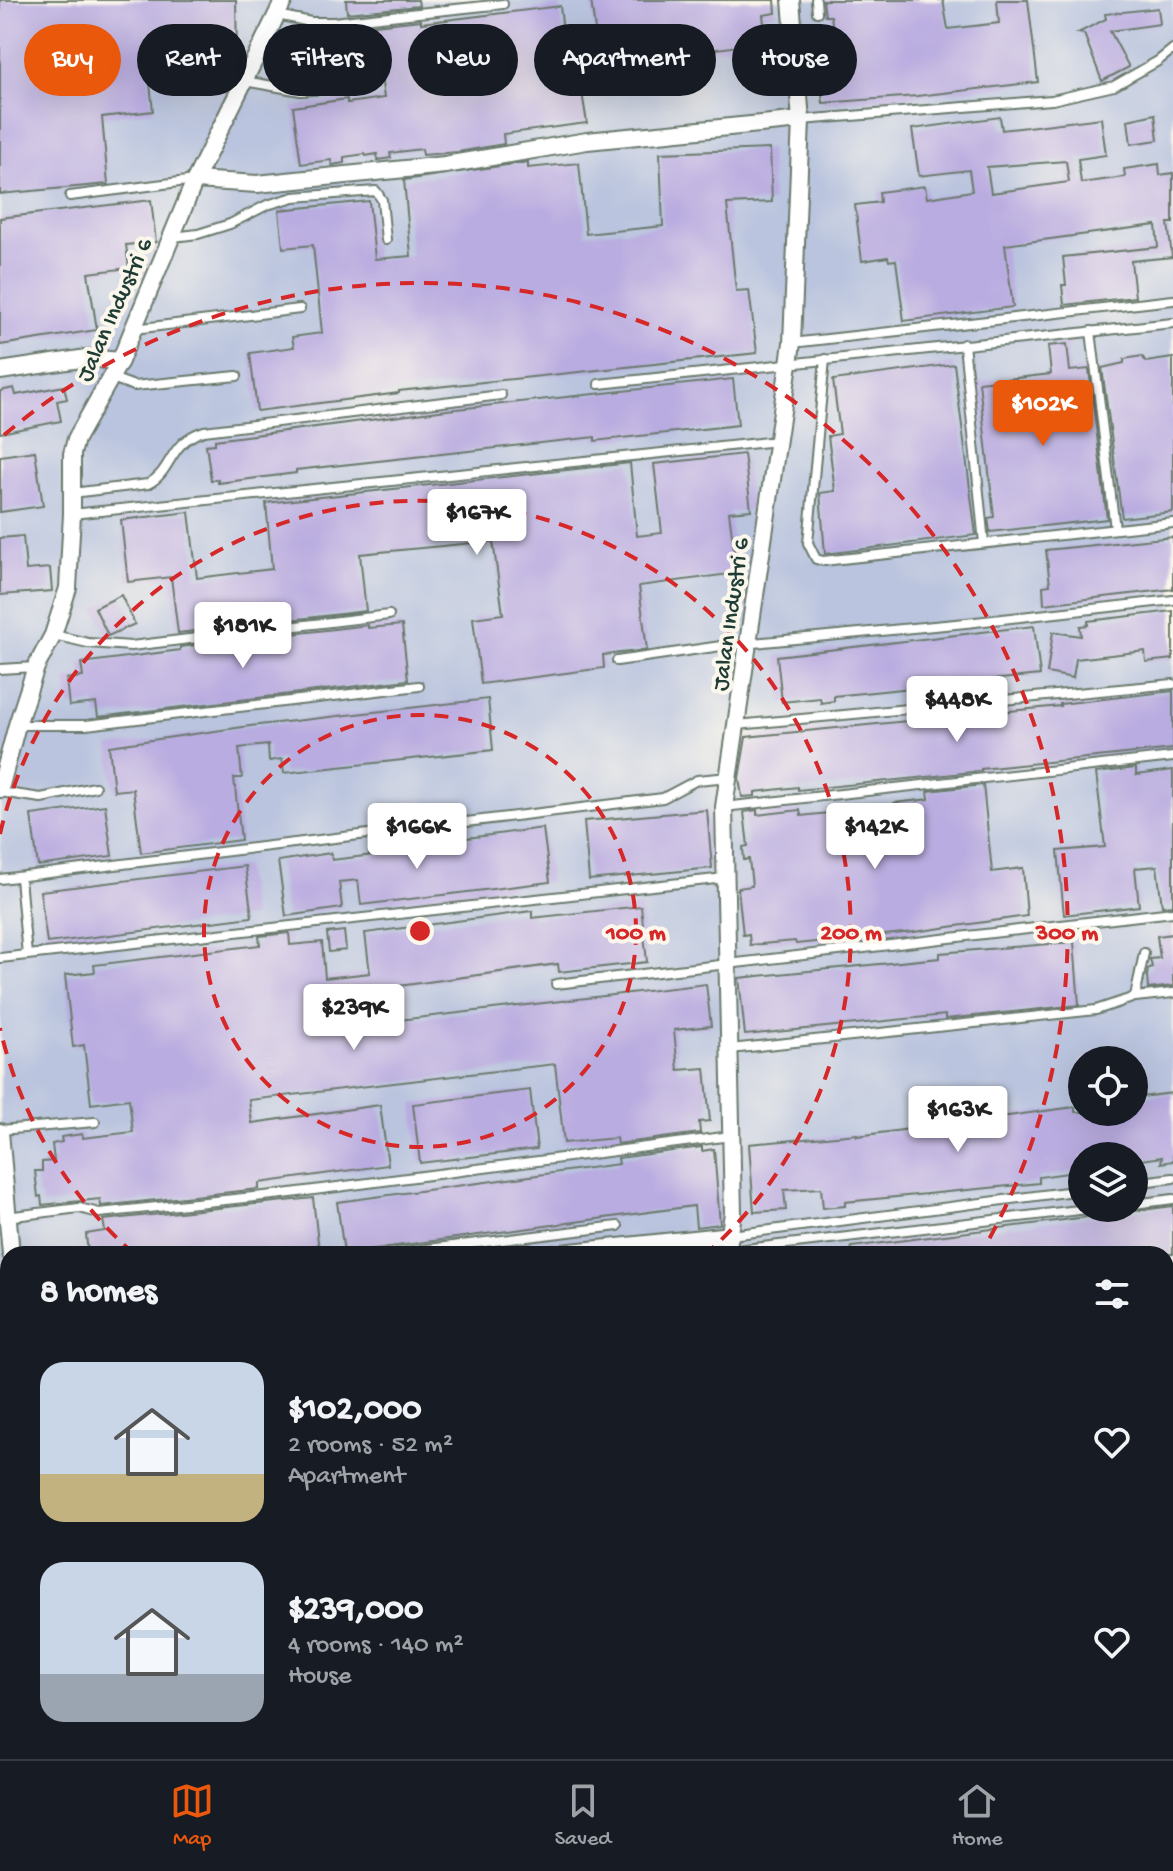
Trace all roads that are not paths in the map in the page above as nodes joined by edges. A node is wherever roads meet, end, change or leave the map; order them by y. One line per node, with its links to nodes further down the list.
1 (791, 0): 9 (street, Jalan Industri 6)
2 (816, 0): 5 (lane)
3 (503, 4): 4 (lane)
4 (280, 8): 7 (street, Jalan Industri 6)
5 (817, 12)
6 (1173, 49): 9 (lane)
7 (247, 75)
8 (237, 96): 10 (street, Jalan Industri 6)
9 (801, 120): 10 (street); 19 (street, Jalan Industri 6)
10 (195, 180): 11 (lane); 12 (street, Jalan Industri 6)
11 (70, 196)
12 (172, 237): 13 (lane); 17 (street, Jalan Industri 6)
13 (386, 240)
14 (1173, 300): 19 (lane)
15 (300, 309): 17 (lane)
16 (1173, 323): 18 (lane)
17 (133, 330): 22 (street, Jalan Industri 6)
18 (1091, 331): 20 (lane); 33 (lane)
19 (792, 343): 23 (street, Jalan Industri 6)
20 (964, 344): 21 (lane); 34 (lane)
21 (825, 359): 23 (lane); 34 (lane)
22 (120, 361): 24 (street); 26 (street, Jalan Industri 6)
23 (789, 363): 27 (lane); 29 (street, Jalan Industri 6)
24 (0, 371)
25 (237, 376): 26 (lane)
26 (111, 377): 30 (street, Jalan Industri 6)
27 (599, 384)
28 (501, 395): 30 (lane)
29 (778, 441): 31 (lane); 38 (street, Jalan Industri 6)
30 (72, 493): 31 (street, Jalan Industri 6)
31 (72, 514): 37 (street, Jalan Industri 6)
32 (1173, 523): 33 (lane)
33 (1115, 529): 34 (lane)
34 (984, 543)
35 (1173, 600): 38 (lane)
36 (389, 615): 37 (lane)
37 (53, 635): 40 (street, Jalan Industri 6)
38 (749, 645): 39 (lane); 45 (street, Jalan Industri 6)
39 (617, 661)
40 (36, 667): 41 (lane); 44 (street, Jalan Industri 6)
41 (0, 669)
42 (1173, 684): 45 (lane)
43 (419, 686): 44 (lane)
44 (17, 725): 49 (street, Jalan Industri 6)
45 (737, 725): 47 (street, Jalan Industri 6)
46 (1173, 757): 50 (lane)
47 (729, 777): 50 (street, Jalan Industri 6); 51 (lane)
48 (95, 787): 49 (lane)
49 (0, 790)
50 (724, 807): 52 (street, Jalan Industri 6)
51 (20, 878): 53 (lane); 56 (lane)
52 (726, 878): 56 (lane); 58 (street, Jalan Industri 6)
53 (0, 879)
54 (1173, 912): 58 (lane)
55 (1144, 953): 61 (lane)
56 (27, 955): 57 (lane)
57 (0, 958)
58 (729, 963): 59 (lane); 62 (street, Jalan Industri 6)
59 (556, 984)
60 (1173, 993): 61 (lane)
61 (1135, 997): 62 (lane)
62 (729, 1049): 65 (street, Jalan Industri 6)
63 (95, 1122): 64 (lane)
64 (0, 1131): 72 (street)
65 (731, 1136): 72 (lane); 76 (street, Jalan Industri 6)
66 (1173, 1178): 67 (lane)
67 (1148, 1181)
68 (1068, 1192): 77 (lane)
69 (1173, 1199): 70 (lane)
70 (1148, 1202)
71 (1068, 1211): 78 (lane)
72 (4, 1217): 74 (street)
73 (618, 1226): 75 (lane)
74 (9, 1246)
75 (452, 1246)
76 (728, 1246)
77 (734, 1246)
78 (737, 1246)

